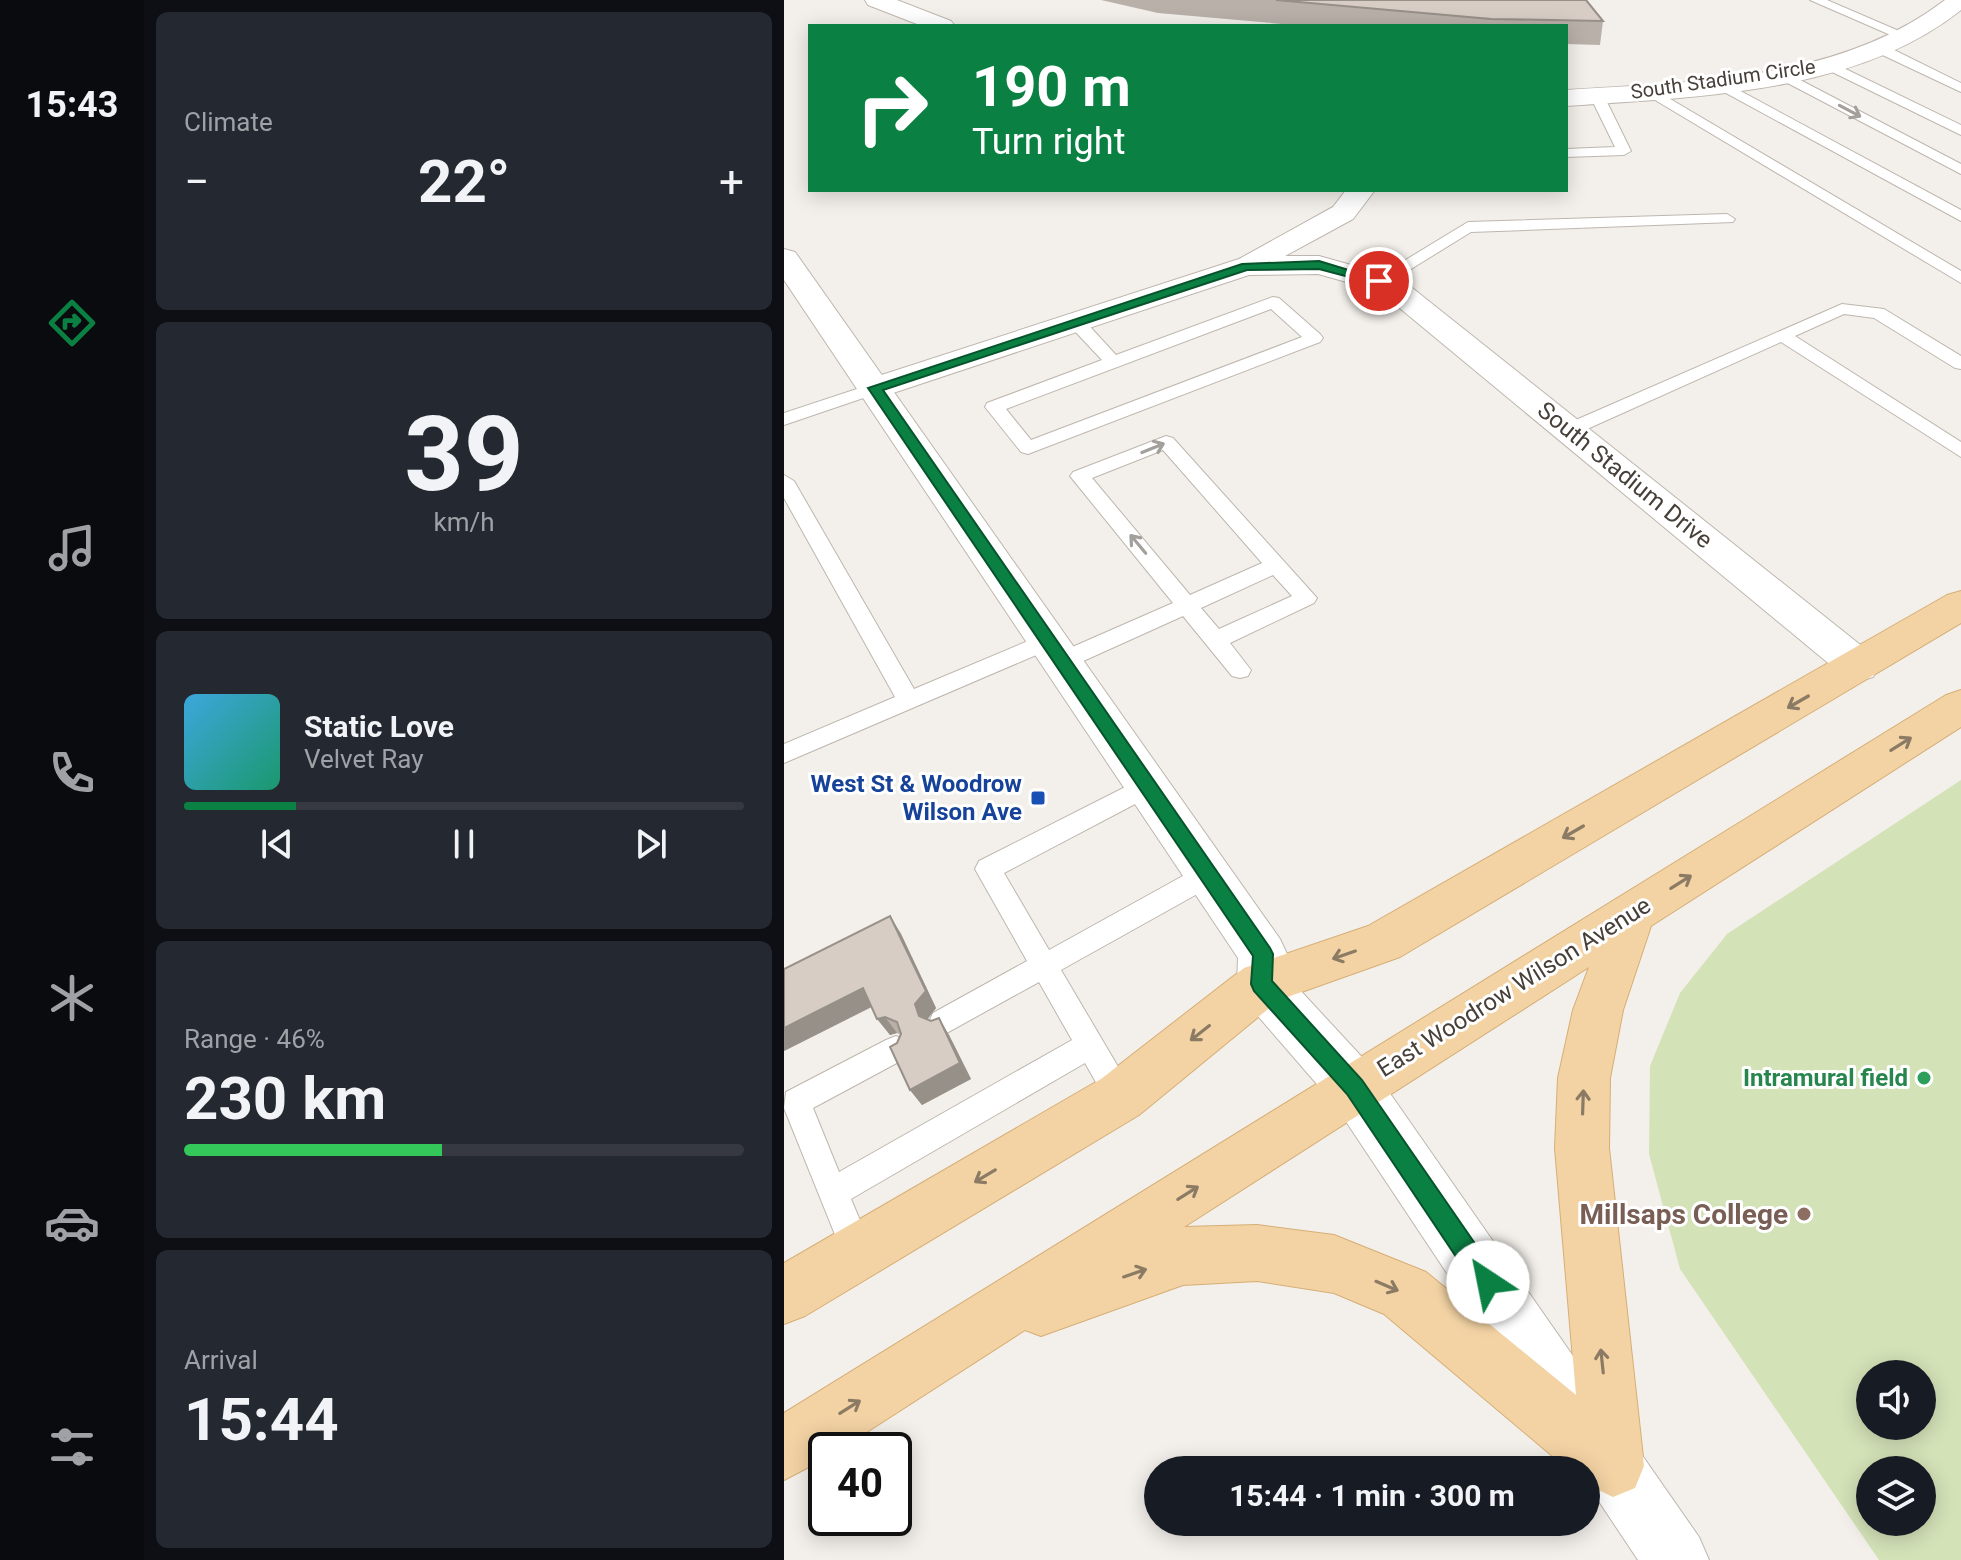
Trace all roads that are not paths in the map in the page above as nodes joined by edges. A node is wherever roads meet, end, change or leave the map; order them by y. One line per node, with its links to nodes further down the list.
1 (876, 0): 6 (street)
2 (1816, 0): 5 (lane)
3 (1959, 0): 7 (street, South Stadium Circle)
4 (1860, 2): 5 (lane)
5 (1842, 11): 7 (lane)
6 (938, 24)
7 (1907, 37): 8 (street, South Stadium Circle)
8 (1879, 48): 9 (street, South Stadium Circle); 12 (lane)
9 (1827, 64): 10 (street, South Stadium Circle); 16 (lane)
10 (1781, 74): 11 (street, South Stadium Circle); 18 (lane, one-way to 18)
11 (1720, 84): 13 (street, South Stadium Circle); 20 (lane)
12 (1961, 88)
13 (1650, 91): 14 (street, South Stadium Circle); 24 (lane)
14 (1597, 96): 15 (street, South Stadium Circle); 17 (lane)
15 (1568, 98)
16 (1961, 131)
17 (1568, 153)
18 (1961, 170)
19 (1359, 192): 23 (street)
20 (1961, 216)
21 (1727, 219): 25 (lane)
22 (784, 258): 30 (street)
23 (1246, 266): 25 (street); 26 (street)
24 (1961, 278)
25 (1384, 283): 32 (street, South Stadium Drive)
26 (1076, 322): 28 (lane); 30 (street)
27 (1783, 336): 29 (lane); 32 (lane); 33 (lane)
28 (1113, 362): 28 (lane)
29 (1961, 364)
30 (875, 388): 31 (lane); 39 (street)
31 (784, 419)
32 (1569, 430): 40 (street, South Stadium Drive)
33 (1961, 451)
34 (784, 481): 42 (lane)
35 (1276, 565): 36 (lane); 36 (lane, one-way to 35); 38 (lane)
36 (1188, 604): 38 (lane); 39 (lane)
37 (1961, 605): 40 (main road)
38 (1216, 640): 41 (lane)
39 (1054, 651): 42 (lane); 45 (street)
40 (1859, 666): 49 (main road, one-way to 49)
41 (1240, 670)
42 (908, 699): 44 (lane)
43 (1961, 706): 47 (main road, East Woodrow Wilson Avenue, one-way to 43)
44 (784, 754)
45 (1147, 786): 46 (street); 48 (lane)
46 (1208, 875): 48 (lane); 49 (street)
47 (1632, 913): 53 (main road, East Woodrow Wilson Avenue); 60 (main road, one-way to 47)
48 (1043, 966): 50 (lane); 51 (lane)
49 (1262, 984): 53 (street); 54 (main road, one-way to 54)
50 (943, 1022)
51 (1090, 1045): 54 (lane); 55 (lane)
52 (896, 1049): 55 (lane)
53 (1354, 1087): 58 (main road, East Woodrow Wilson Avenue, one-way to 53); 60 (street)
54 (1120, 1097): 56 (main road, one-way to 56)
55 (833, 1192): 56 (lane)
56 (857, 1251): 57 (main road)
57 (784, 1295)
58 (957, 1339): 59 (main road, East Woodrow Wilson Avenue, one-way to 58); 60 (main road, one-way to 60)
59 (784, 1449)
60 (1613, 1466): 61 (street)
61 (1676, 1560)

